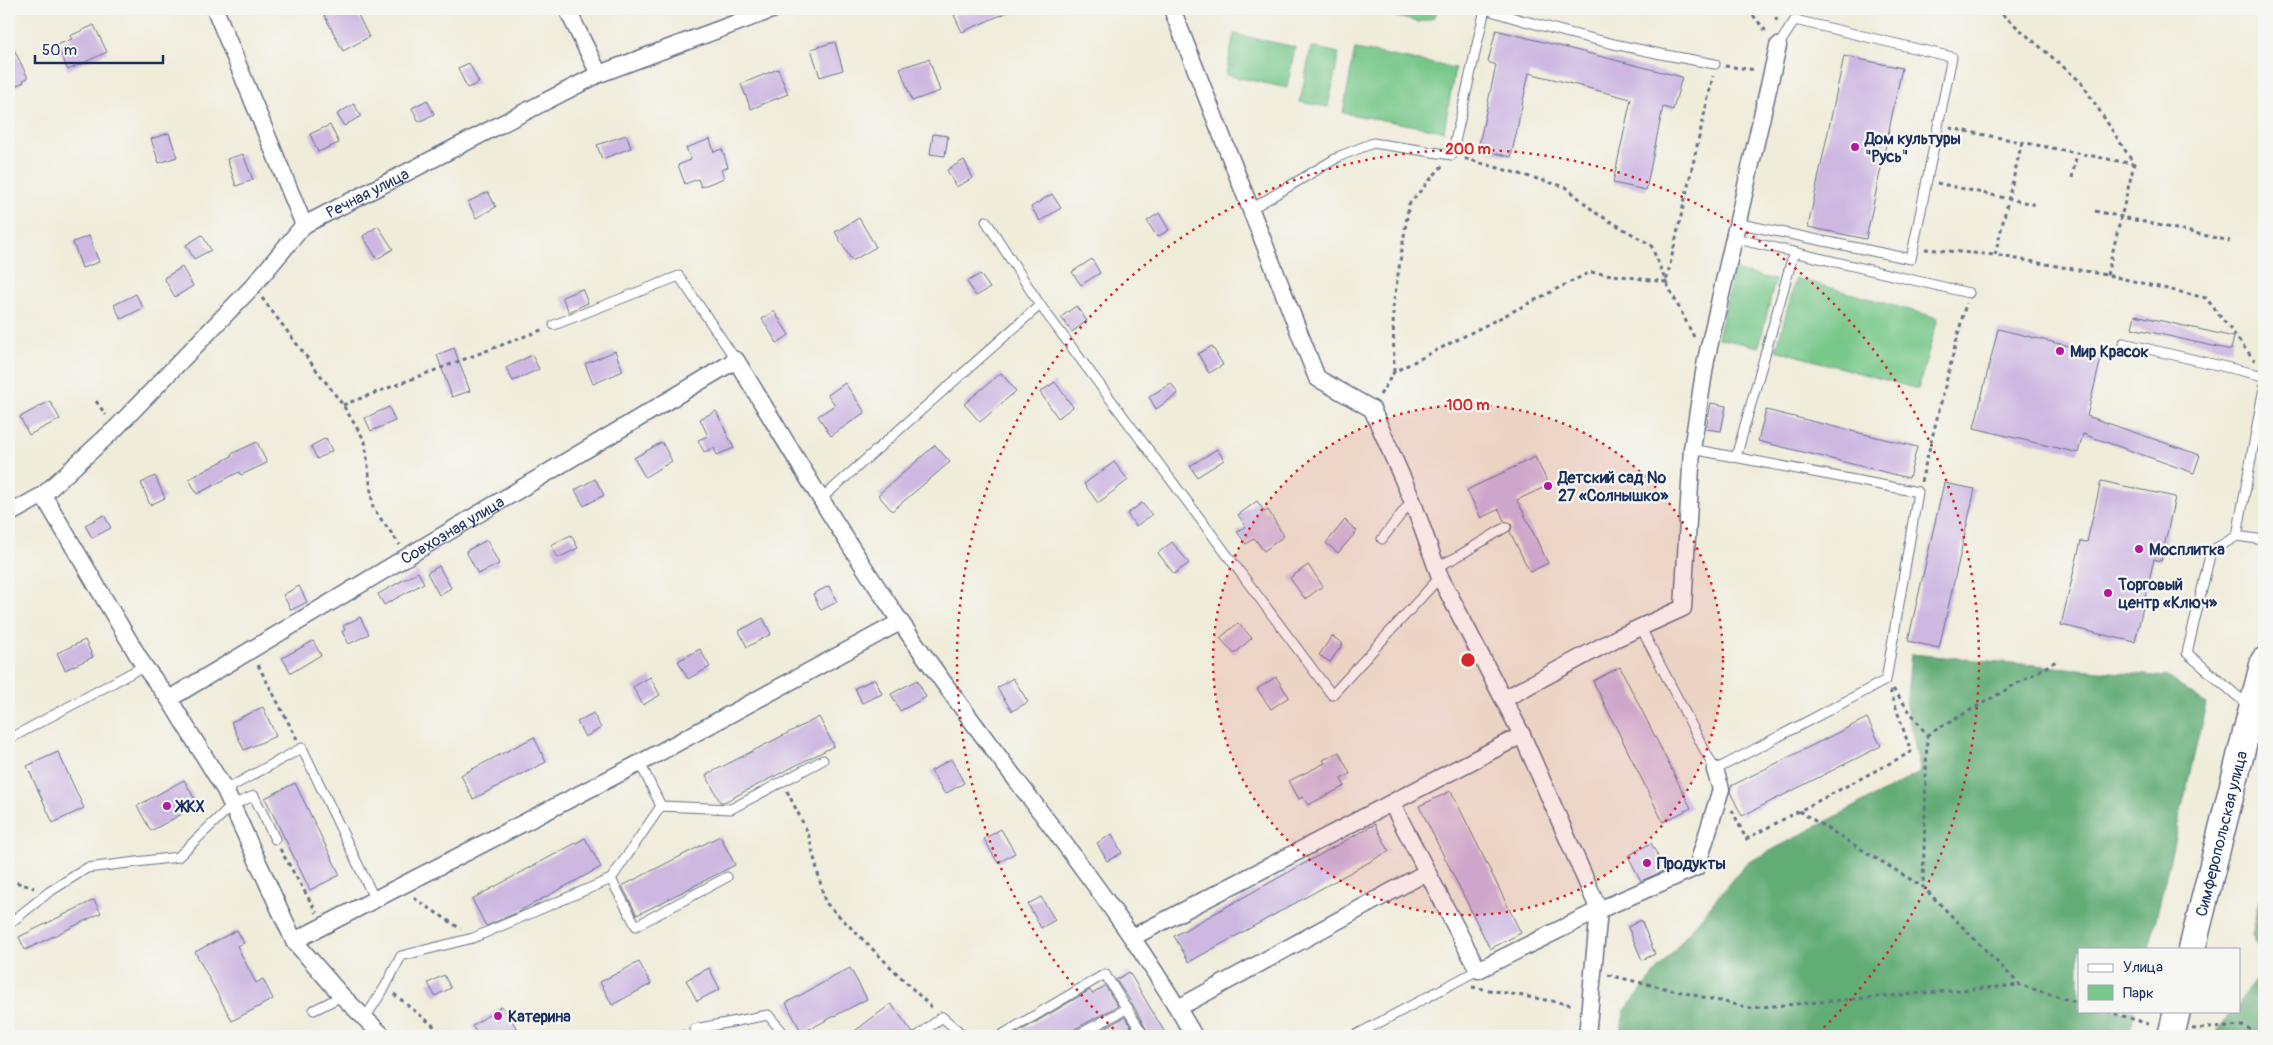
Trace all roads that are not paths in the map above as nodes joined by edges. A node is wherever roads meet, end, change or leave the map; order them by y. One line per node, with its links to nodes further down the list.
1 (215, 9): 10 (street)
2 (567, 9): 7 (street)
3 (774, 9): 7 (street, Речная улица)
4 (1172, 9): 8 (street)
5 (1778, 46): 11 (street); 11 (lane)
6 (1715, 64): 8 (lane)
7 (599, 74): 10 (street, Речная улица)
8 (1251, 209): 24 (street)
9 (986, 221): 14 (lane)
10 (304, 225): 22 (street, Речная улица)
11 (1735, 230): 12 (lane); 20 (street)
12 (1794, 252): 13 (lane); 21 (lane)
13 (1969, 293)
14 (1040, 305): 23 (lane); 30 (lane)
15 (554, 325): 17 (lane)
16 (2124, 343): 18 (lane)
17 (736, 360): 23 (street); 35 (street, Совхозная улица)
18 (2264, 376)
19 (2264, 387): 27 (lane)
20 (1692, 449): 21 (lane); 32 (street)
21 (1736, 457): 42 (lane)
22 (43, 495): 25 (street, Речная улица); 34 (street)
23 (821, 499): 31 (street)
24 (1412, 500): 28 (lane); 30 (street)
25 (9, 514)
26 (1506, 527): 30 (lane)
27 (2237, 536): 29 (lane); 37 (lane)
28 (1382, 539)
29 (2264, 540)
30 (1439, 571): 36 (street)
31 (900, 622): 41 (street); 54 (street)
32 (1641, 628): 36 (street); 42 (lane)
33 (2264, 661): 37 (main road, Симферопольская улица)
34 (144, 666): 35 (street); 39 (lane)
35 (169, 699): 43 (street)
36 (1504, 699): 38 (street)
37 (2252, 708): 56 (main road, Симферопольская улица)
38 (1522, 735): 44 (street); 52 (street)
39 (9, 739)
40 (823, 760): 46 (lane)
41 (640, 763): 46 (lane); 51 (street)
42 (1715, 770): 52 (street)
43 (225, 790): 45 (street); 51 (lane)
44 (1392, 804): 48 (street); 54 (street)
45 (232, 805): 47 (lane); 53 (lane); 55 (street)
46 (660, 806): 50 (lane)
47 (275, 839)
48 (1427, 872): 57 (street); 60 (street)
49 (726, 877): 50 (lane)
50 (611, 879): 63 (lane)
51 (375, 900): 55 (street)
52 (1599, 910): 57 (street); 74 (street)
53 (9, 924)
54 (1133, 937): 60 (street)
55 (294, 941): 58 (street)
56 (2192, 948)
57 (1478, 970): 73 (lane)
58 (342, 996): 61 (lane); 63 (street)
59 (1128, 1008): 69 (lane); 70 (lane); 71 (lane)
60 (1178, 1008): 72 (street)
61 (314, 1010)
62 (2177, 1012): 75 (main road)
63 (365, 1018): 65 (street)
64 (695, 1029): 66 (lane)
65 (383, 1036)
66 (786, 1036)
67 (918, 1036): 68 (lane)
68 (964, 1036)
69 (1000, 1036)
70 (1076, 1036)
71 (1144, 1036)
72 (1194, 1036)
73 (1354, 1036)
74 (1587, 1036)
75 (2171, 1036)

